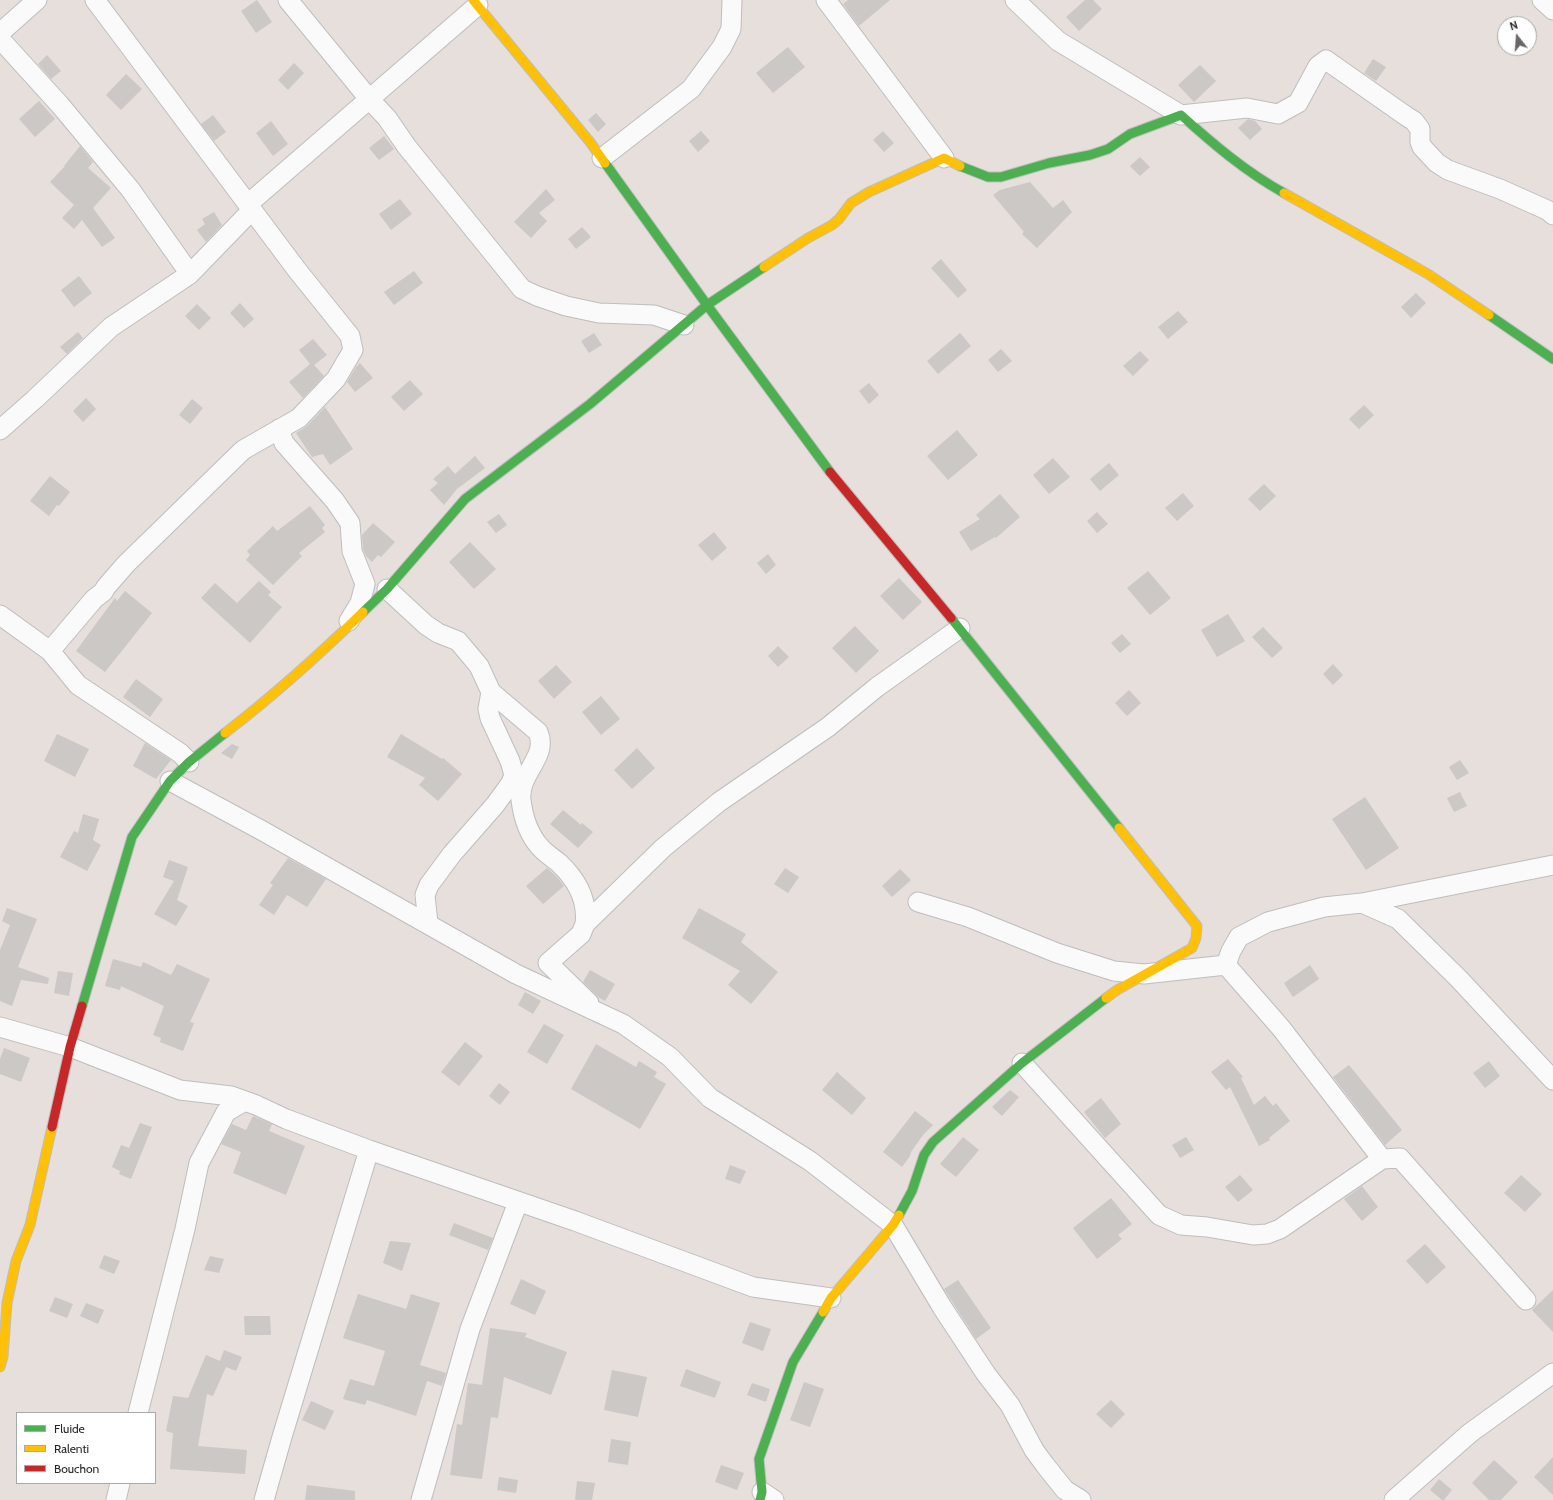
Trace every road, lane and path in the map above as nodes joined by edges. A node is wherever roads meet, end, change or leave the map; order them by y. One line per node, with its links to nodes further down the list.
1 (37, 0): 10 (street)
2 (95, 0): 16 (street)
3 (288, 0): 12 (street)
4 (732, 0): 14 (street)
5 (826, 0): 15 (street)
6 (1015, 0): 13 (street)
7 (1542, 0): 9 (street)
8 (476, 3): 12 (street); 14 (street)
9 (1553, 10)
10 (0, 33)
11 (0, 39): 18 (street)
12 (370, 100): 16 (street); 20 (street)
13 (1181, 115): 15 (street); 17 (street); 23 (street)
14 (602, 158): 19 (street)
15 (944, 158): 19 (street)
16 (250, 207): 18 (street); 24 (street)
17 (1553, 215)
18 (190, 274): 25 (street)
19 (707, 305): 21 (street); 28 (street)
20 (662, 318): 21 (street); 22 (street)
21 (684, 325): 22 (street)
22 (661, 344): 26 (street)
23 (1553, 359)
24 (279, 429): 29 (street); 30 (street)
25 (0, 430)
26 (387, 589): 29 (street); 31 (street)
27 (0, 615): 30 (street)
28 (960, 628): 38 (street); 40 (street)
29 (333, 641): 32 (street)
30 (50, 651): 32 (street)
31 (491, 692): 37 (street); 38 (street)
32 (189, 762): 33 (street)
33 (170, 781): 37 (street); 43 (street)
34 (1553, 865): 36 (street)
35 (918, 902): 40 (street)
36 (1362, 903): 39 (street); 45 (street)
37 (428, 923): 41 (street)
38 (586, 924): 41 (street)
39 (1226, 965): 40 (street); 48 (street)
40 (1144, 974): 44 (street)
41 (598, 1012): 50 (street)
42 (0, 1027): 43 (street)
43 (70, 1048): 46 (street); 53 (street)
44 (1022, 1064): 48 (street); 50 (street)
45 (1553, 1080)
46 (245, 1101): 47 (street); 55 (street)
47 (369, 1150): 49 (street); 59 (street)
48 (1382, 1159): 52 (street)
49 (518, 1202): 51 (street); 60 (street)
50 (893, 1225): 51 (street); 61 (street)
51 (831, 1298): 57 (street)
52 (1526, 1300)
53 (0, 1367)
54 (1553, 1373): 62 (street)
55 (138, 1412)
56 (120, 1484): 58 (street)
57 (765, 1497)
58 (116, 1500)
59 (264, 1500)
60 (421, 1500)
61 (1081, 1500)
62 (1394, 1500)

